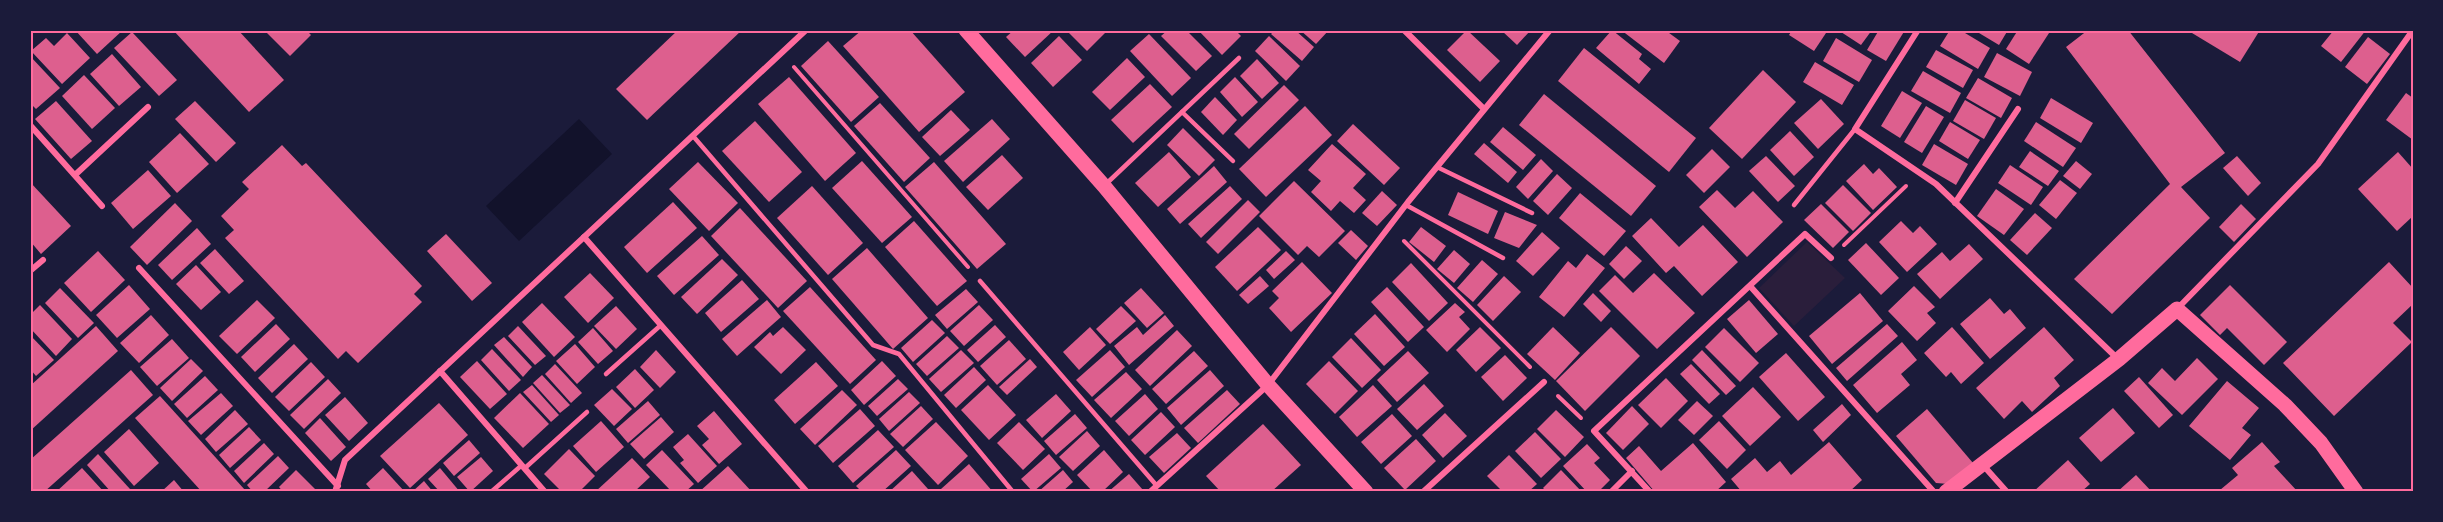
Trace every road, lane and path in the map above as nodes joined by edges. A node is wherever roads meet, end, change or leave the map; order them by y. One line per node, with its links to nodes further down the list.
1 (806, 30): 7 (street)
2 (966, 30): 20 (main road)
3 (1404, 30): 10 (street)
4 (1550, 30): 10 (street)
5 (1918, 30): 14 (street)
6 (2413, 30): 35 (street)
7 (782, 53): 15 (street); 33 (path)
8 (1239, 58): 12 (lane)
9 (148, 107): 19 (street)
10 (1484, 109): 17 (street)
11 (2018, 109): 21 (street)
12 (1182, 112): 16 (lane); 20 (lane)
13 (30, 125): 19 (street)
14 (1855, 129): 18 (street); 23 (lane)
15 (693, 136): 27 (street); 52 (lane)
16 (1233, 161)
17 (1437, 166): 22 (street); 25 (lane)
18 (1919, 173): 21 (street); 29 (path)
19 (75, 175): 24 (street)
20 (1104, 186): 41 (main road)
21 (1955, 203): 37 (street)
22 (1406, 205): 26 (street); 28 (lane)
23 (1794, 205)
24 (102, 206)
25 (1532, 213)
26 (1389, 226): 40 (path); 41 (street)
27 (584, 237): 36 (street); 38 (street)
28 (1503, 258)
29 (1831, 258): 34 (street)
30 (43, 260): 32 (street)
31 (139, 268): 48 (street)
32 (30, 271)
33 (980, 281): 47 (lane)
34 (1750, 286): 43 (street); 58 (street)
35 (2177, 309): 37 (main road); 61 (main road)
36 (661, 325): 39 (lane); 51 (street)
37 (2118, 359): 44 (main road)
38 (440, 371): 45 (street); 48 (street)
39 (606, 374)
40 (1544, 382): 43 (path); 55 (street)
41 (1268, 385): 47 (street); 54 (main road)
42 (586, 412): 45 (lane)
43 (1594, 431): 46 (street)
44 (1981, 464): 59 (main road); 60 (street)
45 (523, 467): 49 (lane); 50 (street)
46 (1632, 471): 56 (street); 57 (street)
47 (1157, 486): 53 (street)
48 (336, 489)
49 (491, 492)
50 (545, 492)
51 (807, 492)
52 (1013, 492)
53 (1150, 492)
54 (1366, 492)
55 (1423, 492)
56 (1611, 492)
57 (1650, 492)
58 (1934, 492)
59 (1946, 492)
60 (2007, 492)
61 (2356, 492)

